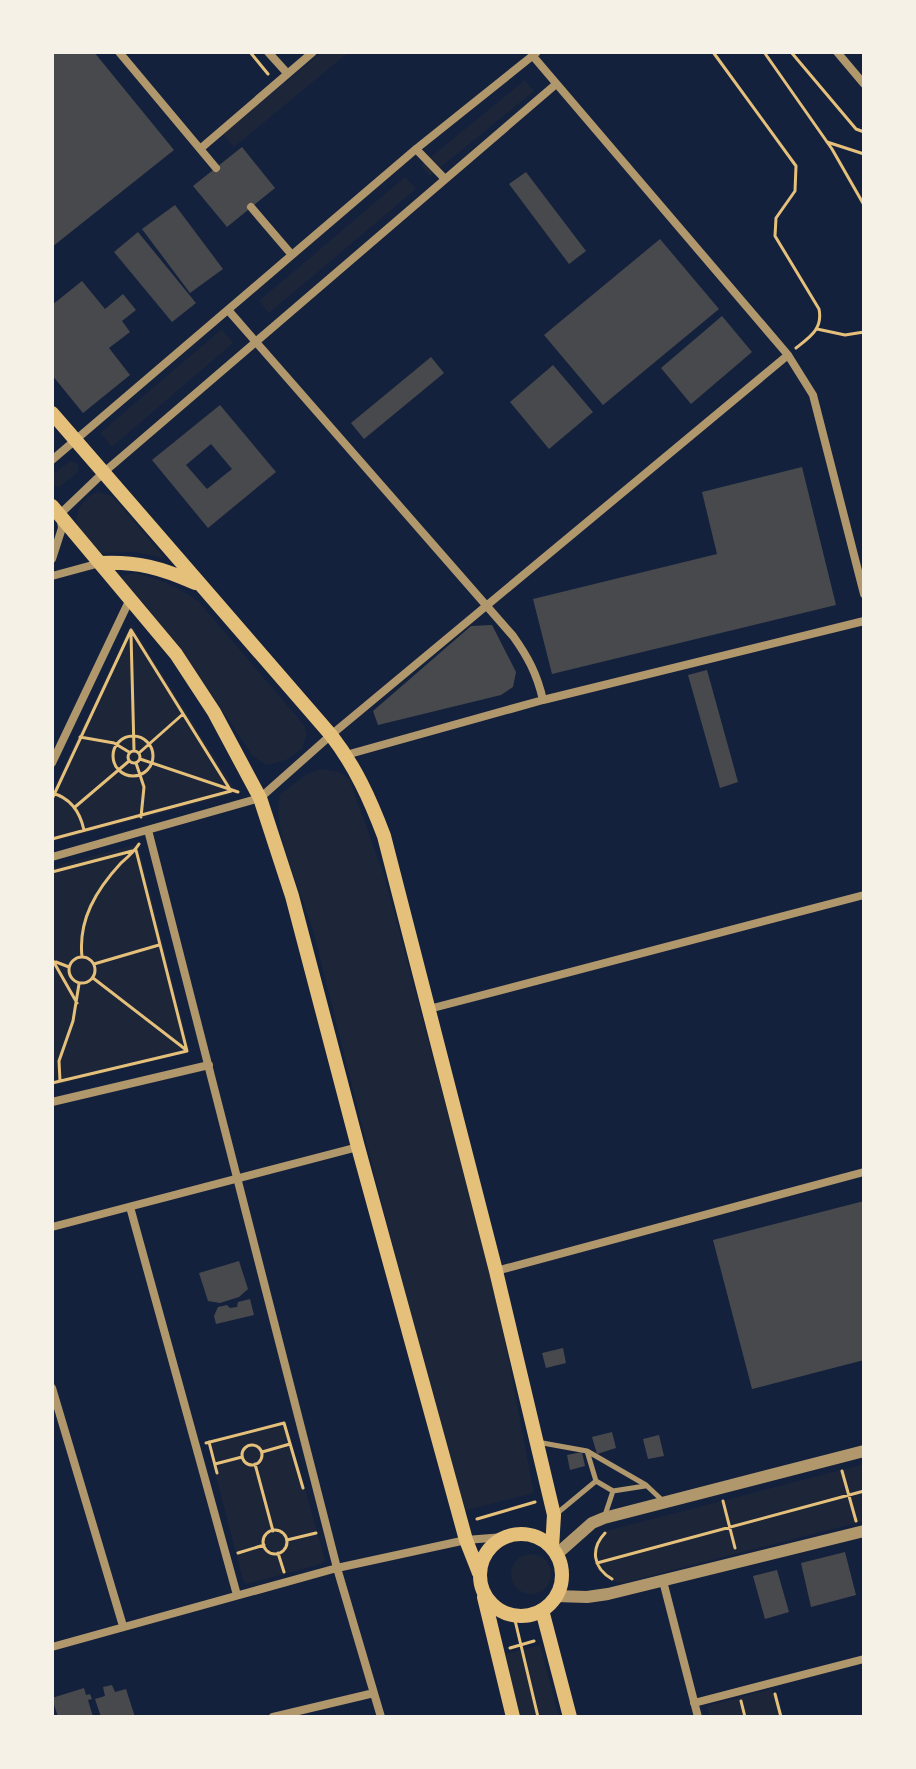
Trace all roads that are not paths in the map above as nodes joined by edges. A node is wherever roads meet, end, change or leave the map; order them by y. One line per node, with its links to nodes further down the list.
1 (119, 52): 9 (street)
2 (268, 52): 6 (street)
3 (313, 52): 6 (street)
4 (837, 52): 7 (street)
5 (534, 54): 8 (street); 10 (street)
6 (287, 73): 9 (street)
7 (864, 84)
8 (555, 85): 12 (street); 17 (street)
9 (200, 149): 11 (street)
10 (416, 149): 12 (street); 14 (street)
11 (216, 168)
12 (444, 178): 16 (street)
13 (251, 207): 14 (street)
14 (292, 255): 15 (street)
15 (228, 310): 16 (street); 19 (street)
16 (257, 340): 21 (street); 29 (street)
17 (788, 355): 27 (street); 29 (street)
18 (52, 413): 19 (main road)
19 (75, 440): 20 (street); 21 (main road)
20 (52, 460)
21 (103, 473): 22 (street); 26 (main road)
22 (56, 510): 23 (street); 24 (main road)
23 (52, 559)
24 (100, 563): 25 (street); 26 (main road); 28 (main road)
25 (52, 576)
26 (202, 587): 32 (main road)
27 (864, 594)
28 (130, 599): 34 (street); 35 (main road)
29 (487, 605): 31 (street); 32 (street)
30 (864, 621): 31 (street)
31 (543, 700): 33 (street)
32 (331, 735): 33 (main road); 35 (street)
33 (346, 755): 39 (main road)
34 (52, 763)
35 (260, 798): 36 (street); 42 (main road)
36 (148, 830): 37 (street); 40 (street)
37 (52, 857)
38 (864, 895): 39 (street)
39 (429, 1009): 47 (main road)
40 (209, 1065): 41 (street); 44 (street)
41 (52, 1102)
42 (358, 1147): 44 (street); 60 (main road)
43 (864, 1172): 47 (street)
44 (235, 1179): 45 (street); 62 (street)
45 (130, 1207): 46 (street); 66 (street)
46 (52, 1227)
47 (496, 1271): 49 (main road)
48 (52, 1388): 69 (street)
49 (537, 1442): 50 (lane); 56 (main road)
50 (587, 1451): 52 (lane); 53 (lane)
51 (864, 1451): 55 (street)
52 (596, 1481): 54 (lane); 56 (lane)
53 (646, 1485): 54 (lane); 55 (lane)
54 (613, 1491): 57 (lane)
55 (664, 1502): 57 (street)
56 (554, 1515): 61 (main road)
57 (605, 1525): 61 (street)
58 (864, 1531): 64 (street)
59 (504, 1537): 60 (street); 61 (main road); 63 (main road)
60 (466, 1540): 62 (street); 63 (main road)
61 (555, 1551): 67 (main road)
62 (337, 1568): 66 (street); 72 (street)
63 (479, 1573): 65 (main road)
64 (663, 1581): 67 (street); 73 (street)
65 (483, 1593): 68 (main road); 76 (main road)
66 (237, 1595): 69 (street)
67 (556, 1596): 68 (main road)
68 (542, 1610): 77 (main road)
69 (123, 1626): 70 (street)
70 (52, 1647)
71 (864, 1659): 73 (street)
72 (374, 1693): 74 (street); 75 (street)
73 (694, 1703): 78 (street)
74 (273, 1717)
75 (381, 1717)
76 (513, 1717)
77 (570, 1717)
78 (698, 1717)

